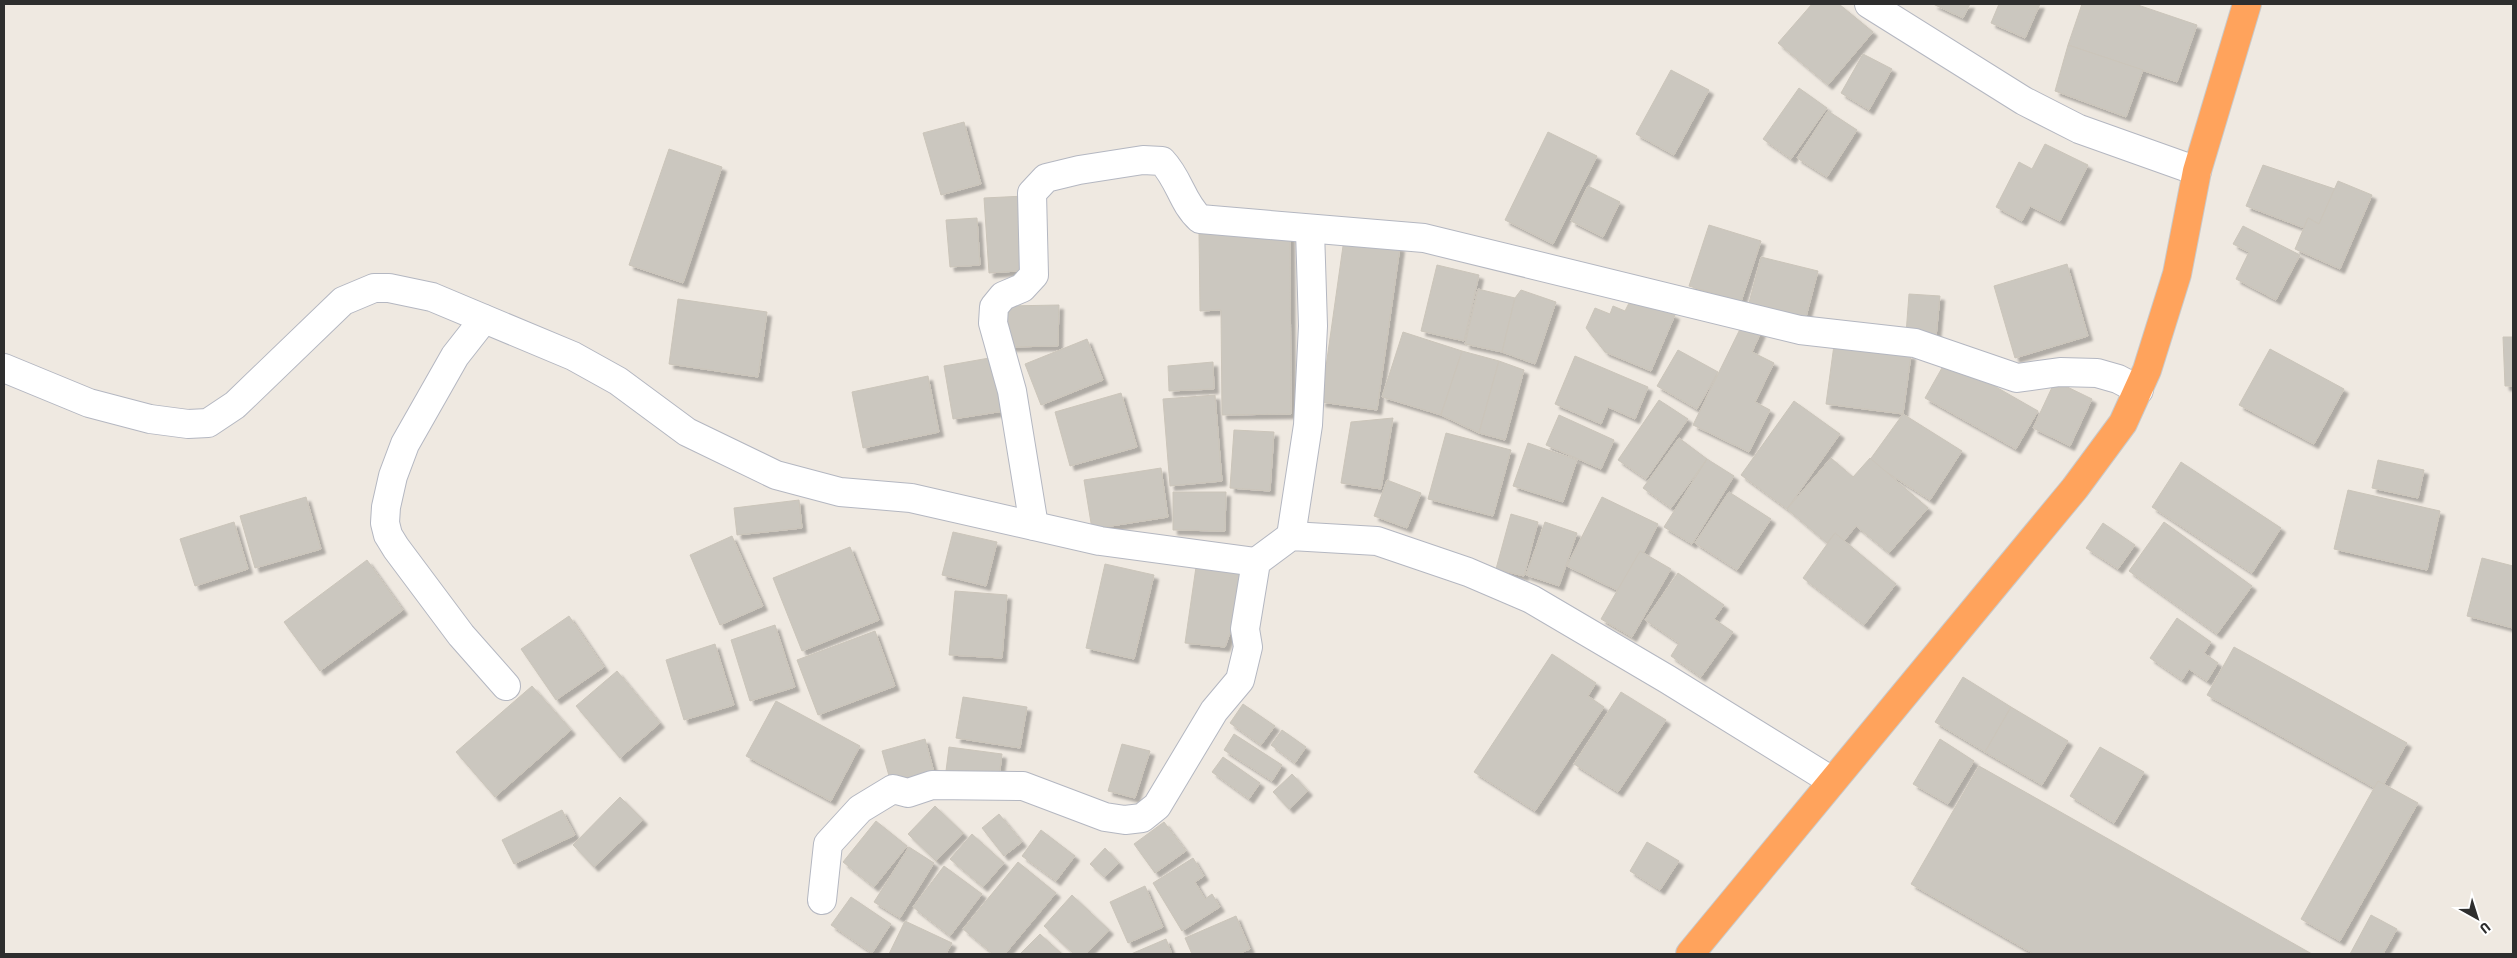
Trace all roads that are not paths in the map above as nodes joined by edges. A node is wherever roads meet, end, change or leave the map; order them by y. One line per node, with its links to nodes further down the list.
1 (1870, 4): 3 (street)
2 (2247, 4): 3 (highway)
3 (2197, 171): 7 (highway)
4 (1310, 230): 7 (street); 8 (street); 9 (street)
5 (484, 319): 6 (street); 8 (street); 11 (street)
6 (4, 368)
7 (2139, 390): 12 (highway)
8 (1034, 526): 10 (street)
9 (1291, 536): 10 (street); 12 (street)
10 (1256, 562): 13 (street)
11 (506, 686)
12 (1832, 781): 14 (highway)
13 (822, 900)
14 (1690, 954)

